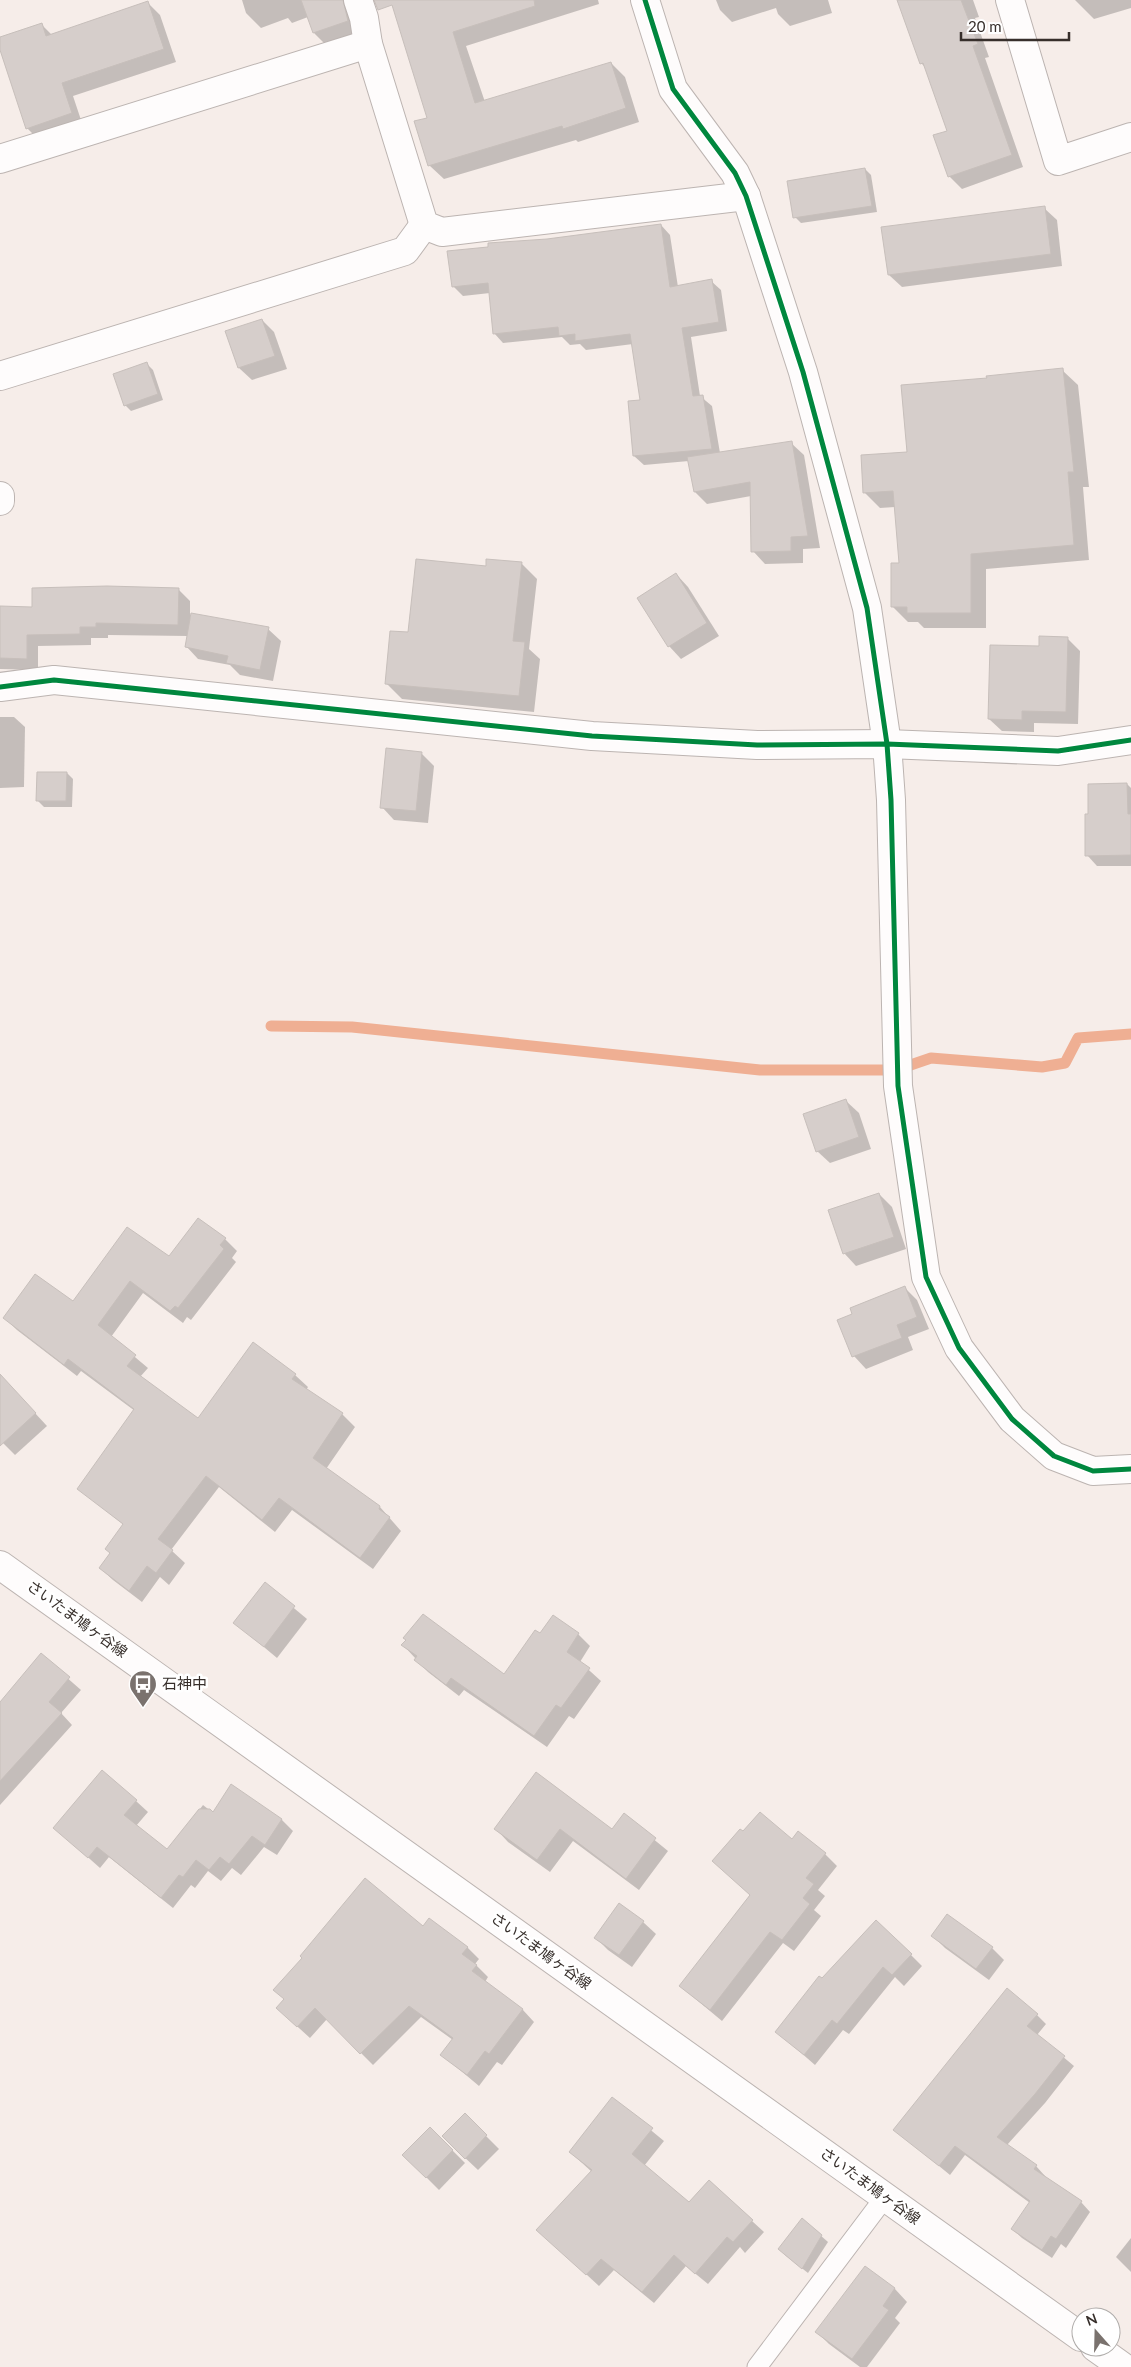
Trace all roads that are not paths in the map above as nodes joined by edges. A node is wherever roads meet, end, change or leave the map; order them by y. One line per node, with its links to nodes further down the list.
1 (358, 0): 4 (street)
2 (645, 0): 7 (street)
3 (1010, 0): 5 (street)
4 (368, 44): 6 (street); 8 (street)
5 (1131, 136)
6 (0, 159)
7 (746, 196): 8 (street); 14 (street)
8 (424, 225): 9 (street)
9 (0, 376)
10 (0, 496): 11 (street)
11 (0, 501)
12 (0, 687): 14 (street)
13 (1131, 740): 14 (street)
14 (887, 744): 15 (street)
15 (1131, 1469)
16 (0, 1565): 17 (street, さいたま鳩ヶ谷線)
17 (885, 2197): 18 (street, さいたま鳩ヶ谷線); 20 (lane)
18 (1071, 2330)
19 (1109, 2357): 21 (street)
20 (757, 2367)
21 (1123, 2367)

